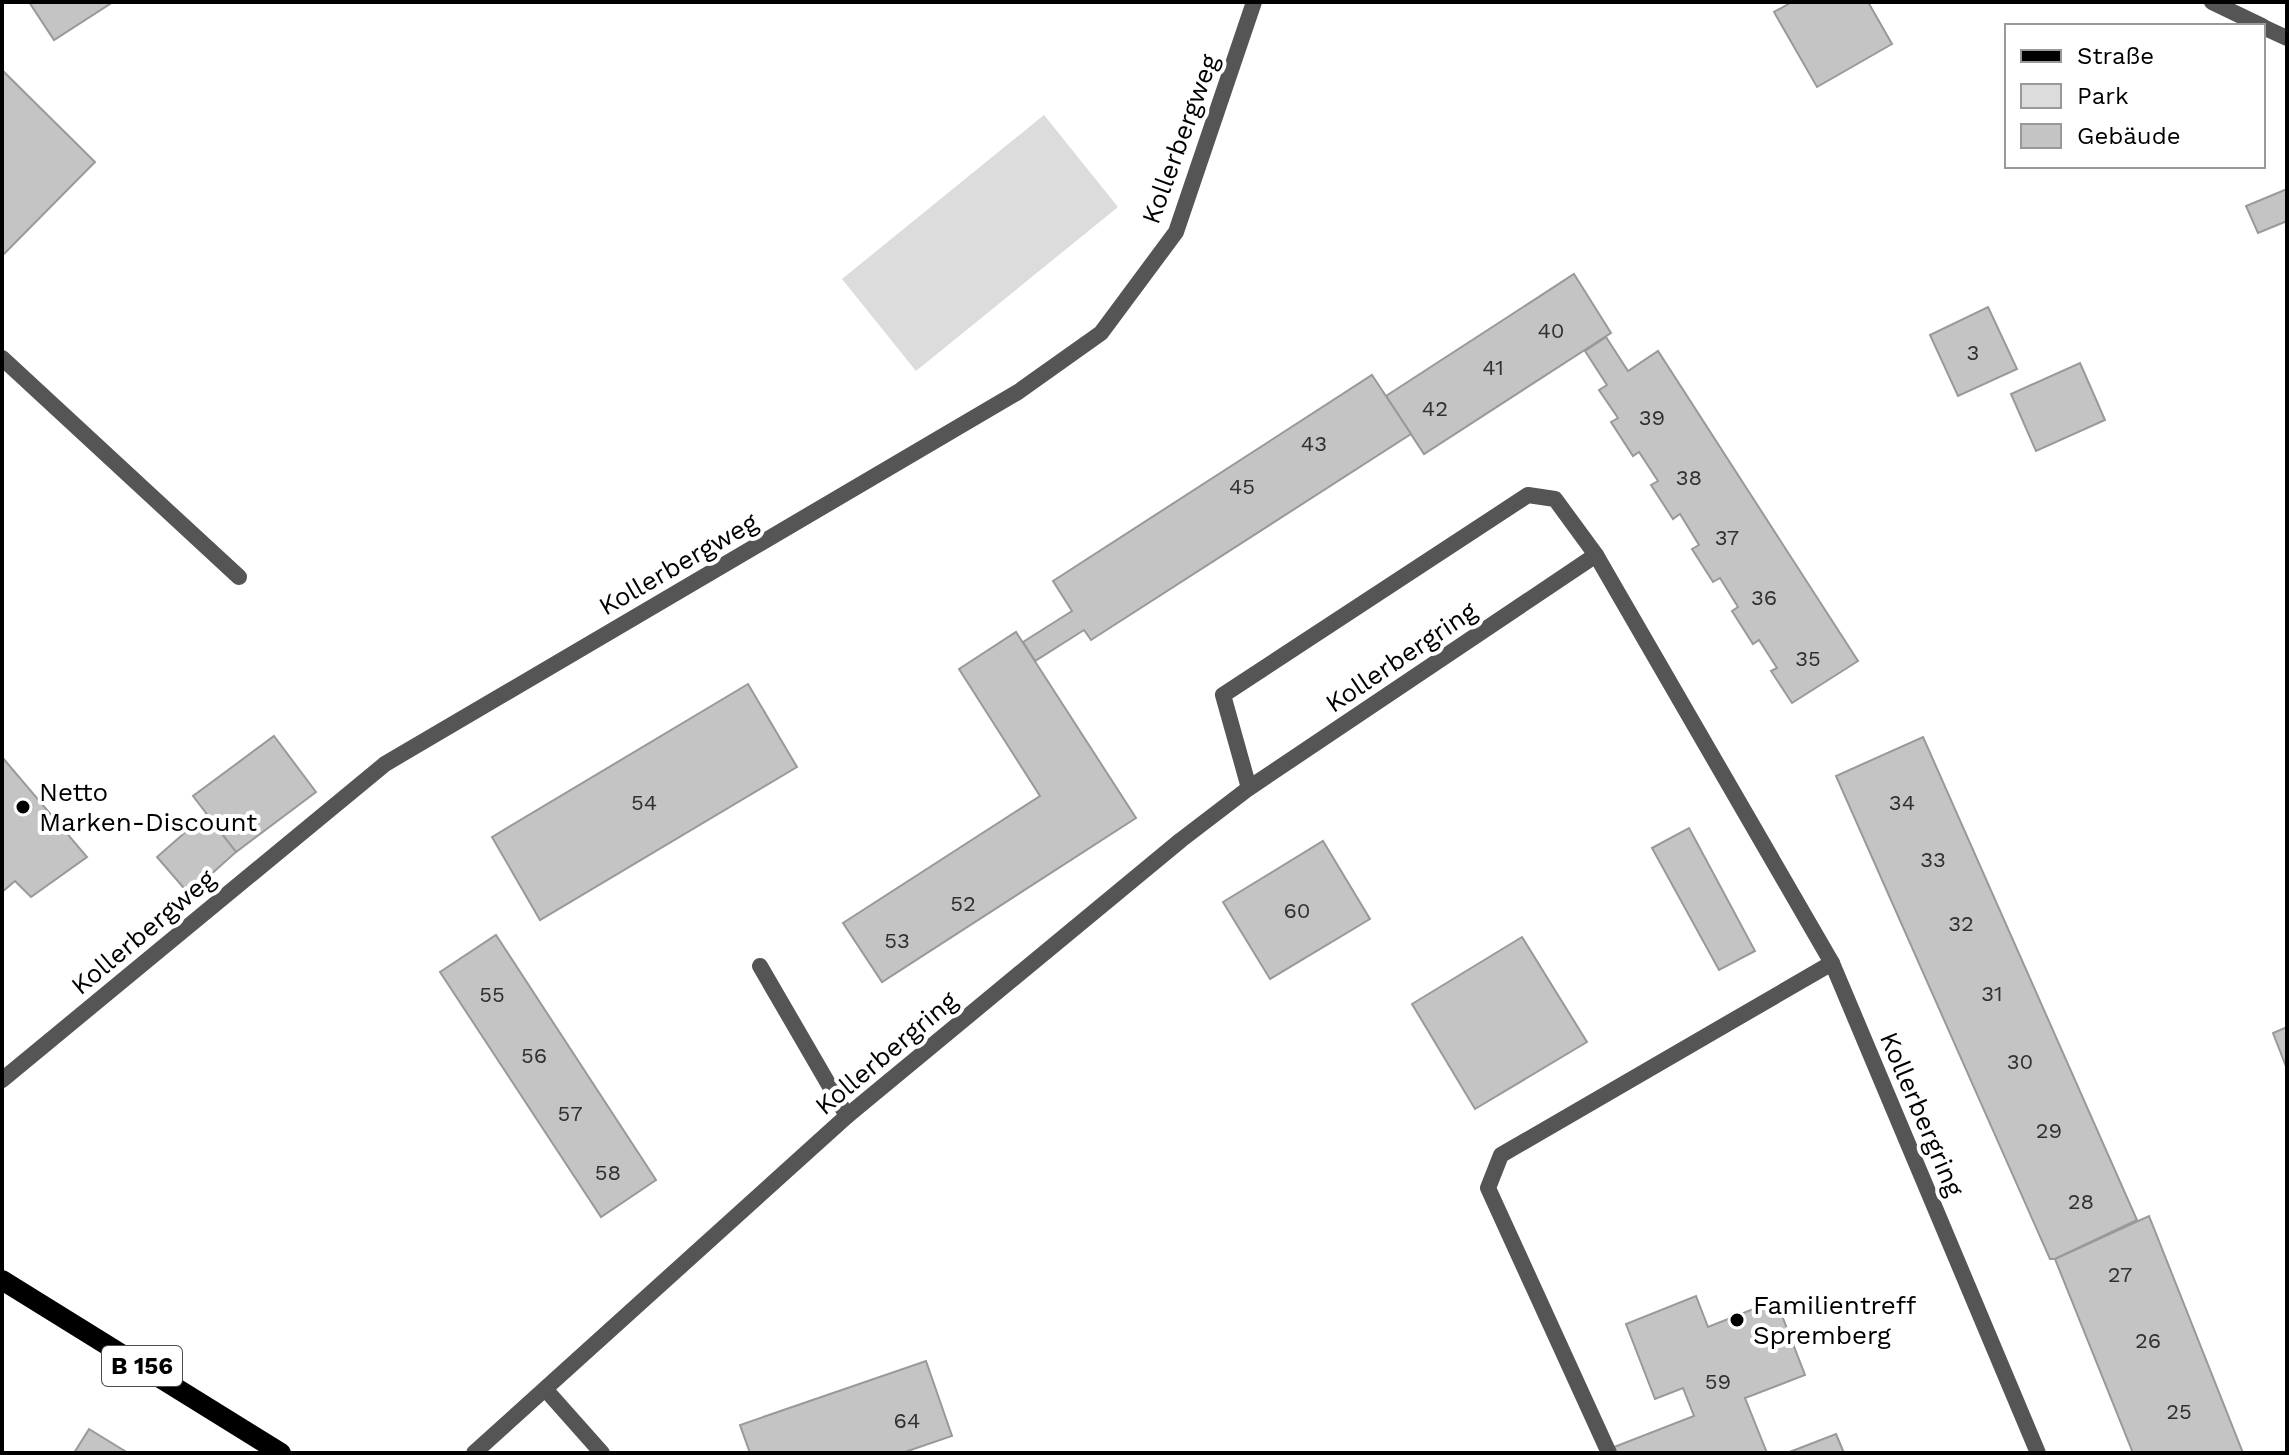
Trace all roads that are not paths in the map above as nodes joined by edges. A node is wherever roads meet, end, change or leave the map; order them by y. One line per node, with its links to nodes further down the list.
1 (1254, 2): 12 (street, Kollerbergweg)
2 (2212, 2): 3 (street)
3 (2258, 24)
4 (2265, 27): 5 (street)
5 (2287, 38)
6 (2, 358): 8 (street)
7 (1596, 555): 9 (street, Kollerbergring); 9 (street); 10 (street, Kollerbergring)
8 (239, 577)
9 (1249, 788): 13 (street, Kollerbergring)
10 (1832, 963): 19 (street); 20 (street, Kollerbergring)
11 (760, 966): 13 (street)
12 (2, 1080)
13 (847, 1116): 15 (street, Kollerbergring)
14 (2, 1280): 16 (main road, B 156)
15 (546, 1390): 17 (street, Kollerbergring); 18 (street)
16 (281, 1453)
17 (474, 1453)
18 (602, 1453)
19 (1609, 1453)
20 (2038, 1453)

